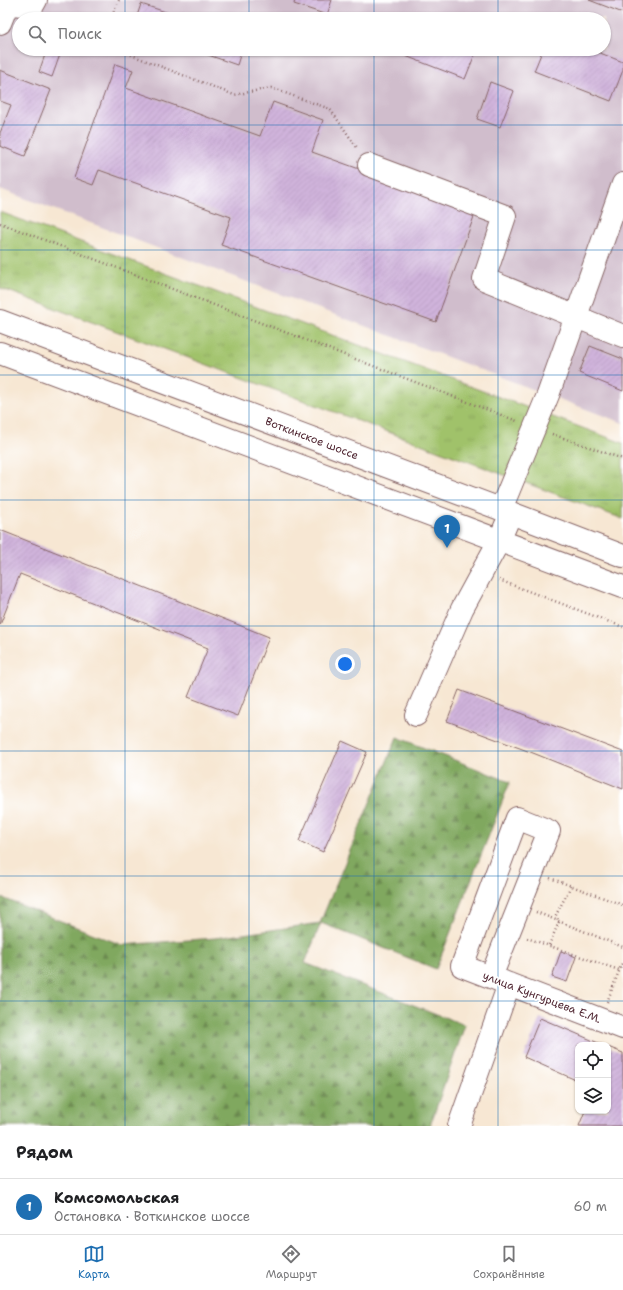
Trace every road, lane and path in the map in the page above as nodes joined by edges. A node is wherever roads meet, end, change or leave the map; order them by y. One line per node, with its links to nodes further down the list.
1 (36, 0): 3 (main road)
2 (119, 0): 4 (path)
3 (4, 2): 5 (main road)
4 (113, 12)
5 (0, 23)
6 (134, 56): 7 (path)
7 (369, 165): 10 (main road)
8 (623, 184): 10 (main road)
9 (0, 223): 14 (path)
10 (576, 317): 12 (main road); 14 (main road)
11 (0, 321): 16 (main road, Воткинское шоссе)
12 (623, 336)
13 (0, 353): 17 (main road)
14 (535, 428): 15 (path); 16 (main road)
15 (623, 459)
16 (506, 511): 17 (main road); 18 (main road, Воткинское шоссе)
17 (499, 541): 19 (main road); 20 (main road)
18 (623, 556)
19 (481, 574): 21 (path); 22 (main road)
20 (623, 587)
21 (623, 627)
22 (416, 715)
23 (533, 871): 24 (path); 26 (main road); 33 (main road, улица Кунгурцева Е.М.)
24 (571, 886): 25 (path); 27 (path)
25 (623, 905)
26 (519, 906): 27 (path); 28 (main road)
27 (559, 922): 29 (path); 30 (path)
28 (509, 931): 29 (path); 33 (main road)
29 (549, 946): 32 (path)
30 (623, 947)
31 (623, 961): 32 (path)
32 (619, 970): 34 (path)
33 (500, 981): 34 (main road, улица Кунгурцева Е.М.); 36 (main road)
34 (601, 1019): 35 (main road, улица Кунгурцева Е.М.)
35 (623, 1028)
36 (459, 1126)

